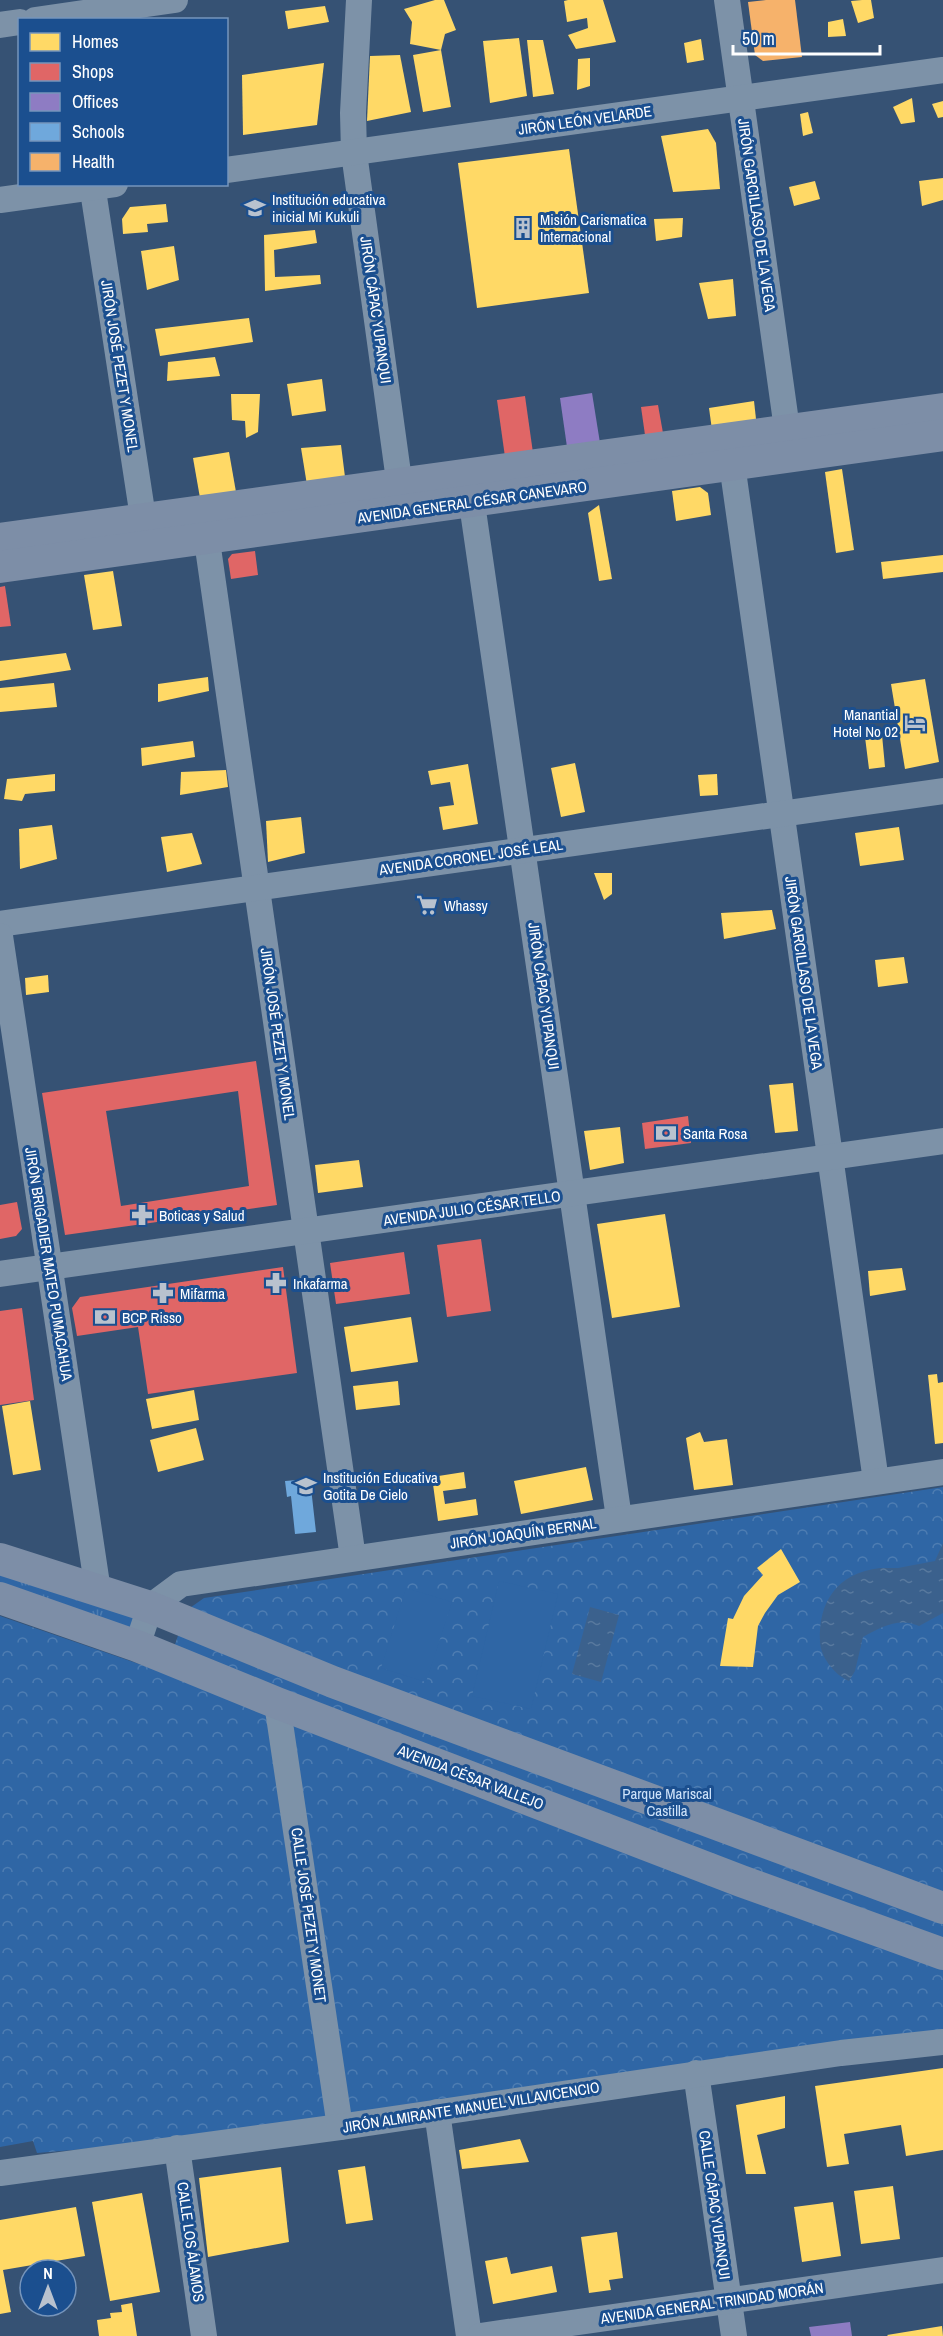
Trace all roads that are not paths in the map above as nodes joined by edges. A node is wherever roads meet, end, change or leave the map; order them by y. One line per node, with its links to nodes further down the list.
1 (176, 0): 4 (street)
2 (359, 0): 9 (street, JIRÓN CÁPAC YUPANQUI)
3 (727, 0): 8 (street, JIRÓN GARCILLASO DE LA VEGA)
4 (75, 17)
5 (18, 22): 6 (street)
6 (0, 25)
7 (943, 70): 8 (street, JIRÓN LEÓN VELARDE)
8 (741, 98): 9 (street, JIRÓN LEÓN VELARDE); 14 (street, JIRÓN GARCILLASO DE LA VEGA)
9 (354, 153): 10 (street, JIRÓN LEÓN VELARDE); 18 (street, JIRÓN CÁPAC YUPANQUI)
10 (228, 170)
11 (100, 186): 12 (street); 20 (street, JIRÓN JOSÉ PEZET Y MONEL)
12 (0, 200)
13 (943, 409): 14 (main road, AVENIDA GENERAL CÉSAR CANEVARO)
14 (787, 429): 17 (main road, AVENIDA GENERAL CÉSAR CANEVARO)
15 (943, 435): 16 (main road, AVENIDA GENERAL CÉSAR CANEVARO)
16 (732, 464): 17 (main road, AVENIDA GENERAL CÉSAR CANEVARO); 24 (street, JIRÓN GARCILLASO DE LA VEGA)
17 (470, 488): 18 (main road, AVENIDA GENERAL CÉSAR CANEVARO); 25 (street, JIRÓN CÁPAC YUPANQUI)
18 (402, 497): 19 (main road, AVENIDA GENERAL CÉSAR CANEVARO)
19 (205, 525): 20 (main road, AVENIDA GENERAL CÉSAR CANEVARO); 26 (street, JIRÓN JOSÉ PEZET Y MONEL)
20 (145, 533): 21 (main road, AVENIDA GENERAL CÉSAR CANEVARO); 22 (main road, AVENIDA GENERAL CÉSAR CANEVARO)
21 (0, 539)
22 (0, 567)
23 (943, 791): 24 (street, AVENIDA CORONEL JOSÉ LEAL)
24 (781, 814): 25 (street, AVENIDA CORONEL JOSÉ LEAL); 30 (street, JIRÓN GARCILLASO DE LA VEGA)
25 (523, 850): 26 (street, AVENIDA CORONEL JOSÉ LEAL); 31 (street, JIRÓN CÁPAC YUPANQUI)
26 (257, 888): 27 (street, AVENIDA CORONEL JOSÉ LEAL); 32 (street, JIRÓN JOSÉ PEZET Y MONEL)
27 (0, 924)
28 (0, 936): 33 (street, JIRÓN BRIGADIER MATEO PUMACAHUA)
29 (943, 1141): 30 (street, AVENIDA JULIO CÉSAR TELLO)
30 (830, 1157): 31 (street, AVENIDA JULIO CÉSAR TELLO); 36 (street, JIRÓN GARCILLASO DE LA VEGA)
31 (572, 1193): 32 (street, AVENIDA JULIO CÉSAR TELLO); 37 (street, JIRÓN CÁPAC YUPANQUI)
32 (306, 1231): 33 (street, AVENIDA JULIO CÉSAR TELLO); 38 (street, JIRÓN JOSÉ PEZET Y MONEL)
33 (50, 1267): 34 (street, AVENIDA JULIO CÉSAR TELLO); 40 (street, JIRÓN BRIGADIER MATEO PUMACAHUA)
34 (0, 1274)
35 (943, 1472): 36 (street, JIRÓN JOAQUÍN BERNAL)
36 (876, 1481): 37 (street, JIRÓN JOAQUÍN BERNAL)
37 (619, 1518): 38 (street, JIRÓN JOAQUÍN BERNAL)
38 (353, 1558): 42 (street, JIRÓN JOAQUÍN BERNAL)
39 (0, 1559): 40 (main road)
40 (98, 1591): 42 (main road)
41 (0, 1598): 43 (main road, AVENIDA CÉSAR VALLEJO)
42 (150, 1607): 43 (street); 45 (main road)
43 (137, 1646): 44 (main road, AVENIDA CÉSAR VALLEJO)
44 (277, 1703): 47 (main road, AVENIDA CÉSAR VALLEJO); 54 (street, CALLE JOSÉ PEZET Y MONET)
45 (728, 1830): 46 (main road); 47 (main road)
46 (787, 1852): 48 (main road); 49 (main road)
47 (712, 1868): 48 (main road, AVENIDA CÉSAR VALLEJO)
48 (771, 1892): 50 (main road, AVENIDA CÉSAR VALLEJO)
49 (943, 1908)
50 (943, 1954)
51 (943, 2042): 52 (street, JIRÓN ALMIRANTE MANUEL VILLAVICENCIO)
52 (696, 2073): 53 (street, JIRÓN ALMIRANTE MANUEL VILLAVICENCIO); 58 (street, CALLE CÁPAC YUPANQUI)
53 (437, 2112): 54 (street, JIRÓN ALMIRANTE MANUEL VILLAVICENCIO); 60 (street)
54 (340, 2127): 55 (street, JIRÓN ALMIRANTE MANUEL VILLAVICENCIO)
55 (177, 2148): 56 (street, JIRÓN ALMIRANTE MANUEL VILLAVICENCIO); 59 (street, CALLE LOS ÁLAMOS)
56 (0, 2173)
57 (943, 2270): 58 (street, AVENIDA GENERAL TRINIDAD MORÁN)
58 (729, 2300): 61 (street, AVENIDA GENERAL TRINIDAD MORÁN); 62 (street, CALLE CÁPAC YUPANQUI)
59 (204, 2336)
60 (469, 2336)
61 (480, 2336)
62 (734, 2336)

